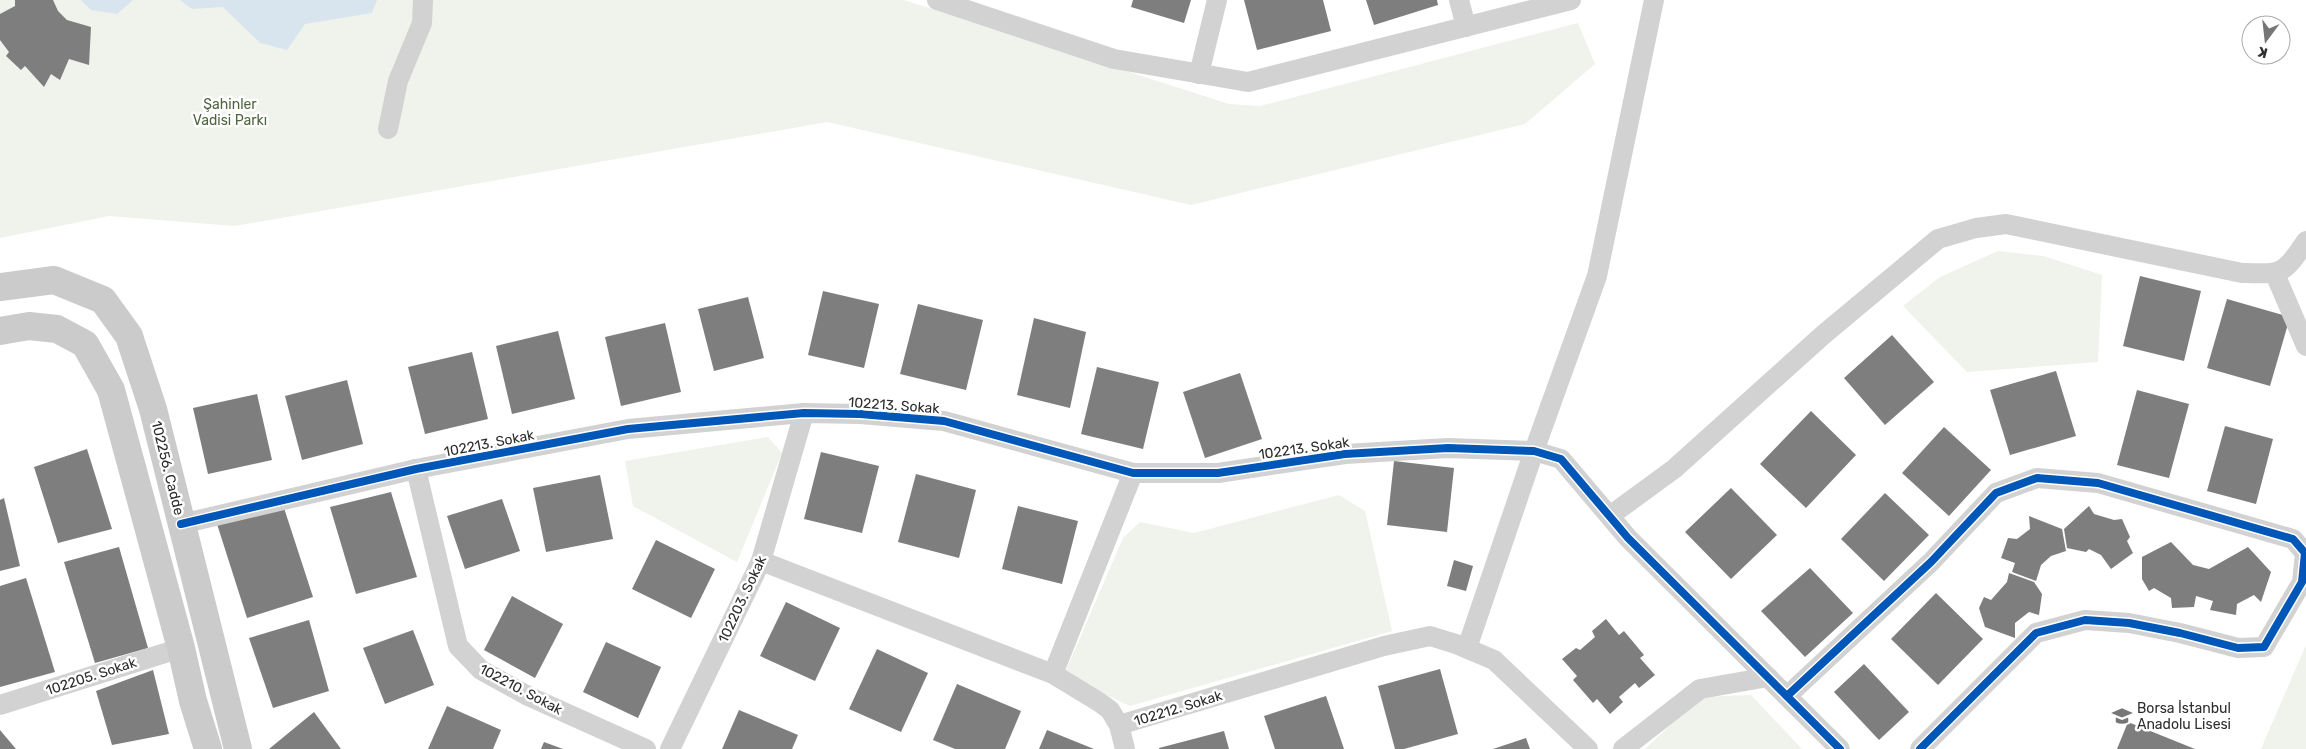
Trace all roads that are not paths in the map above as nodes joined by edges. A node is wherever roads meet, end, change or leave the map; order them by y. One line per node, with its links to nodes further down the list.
1 (423, 0): 9 (street)
2 (937, 0): 8 (street)
3 (1217, 0): 8 (street)
4 (1459, 0): 7 (street)
5 (1571, 0): 7 (street)
6 (1654, 0): 16 (street)
7 (1466, 27): 8 (street)
8 (1199, 74)
9 (388, 129)
10 (2306, 241): 11 (street)
11 (2275, 274): 14 (street); 19 (street)
12 (0, 287): 20 (street, 102256. Cadde)
13 (0, 331): 23 (street)
14 (2306, 346)
15 (804, 413): 17 (street, 102213. Sokak); 18 (street, 102213. Sokak); 22 (street, 102203. Sokak)
16 (1534, 451): 18 (street, 102213. Sokak); 19 (street, 102213. Sokak); 24 (street)
17 (416, 469): 20 (street, 102213. Sokak); 32 (street, 102210. Sokak)
18 (1133, 473): 25 (street)
19 (1611, 515): 26 (street, 102213. Sokak)
20 (181, 524): 31 (street, 102256. Cadde)
21 (2299, 538): 27 (street); 38 (street)
22 (761, 561): 25 (street, 102212. Sokak); 33 (street, 102203. Sokak)
23 (181, 648): 28 (street, 102205. Sokak); 30 (street)
24 (1467, 648): 29 (street, 102212. Sokak); 35 (street, 102212. Sokak)
25 (1053, 674): 29 (street, 102212. Sokak)
26 (1768, 677): 27 (street, 102213. Sokak); 36 (street)
27 (1787, 696): 37 (street, 102213. Sokak)
28 (0, 705)
29 (1119, 726): 34 (street)
30 (207, 747)
31 (238, 749)
32 (646, 749)
33 (670, 749)
34 (1125, 749)
35 (1588, 749)
36 (1623, 749)
37 (1840, 749)
38 (1920, 749)

